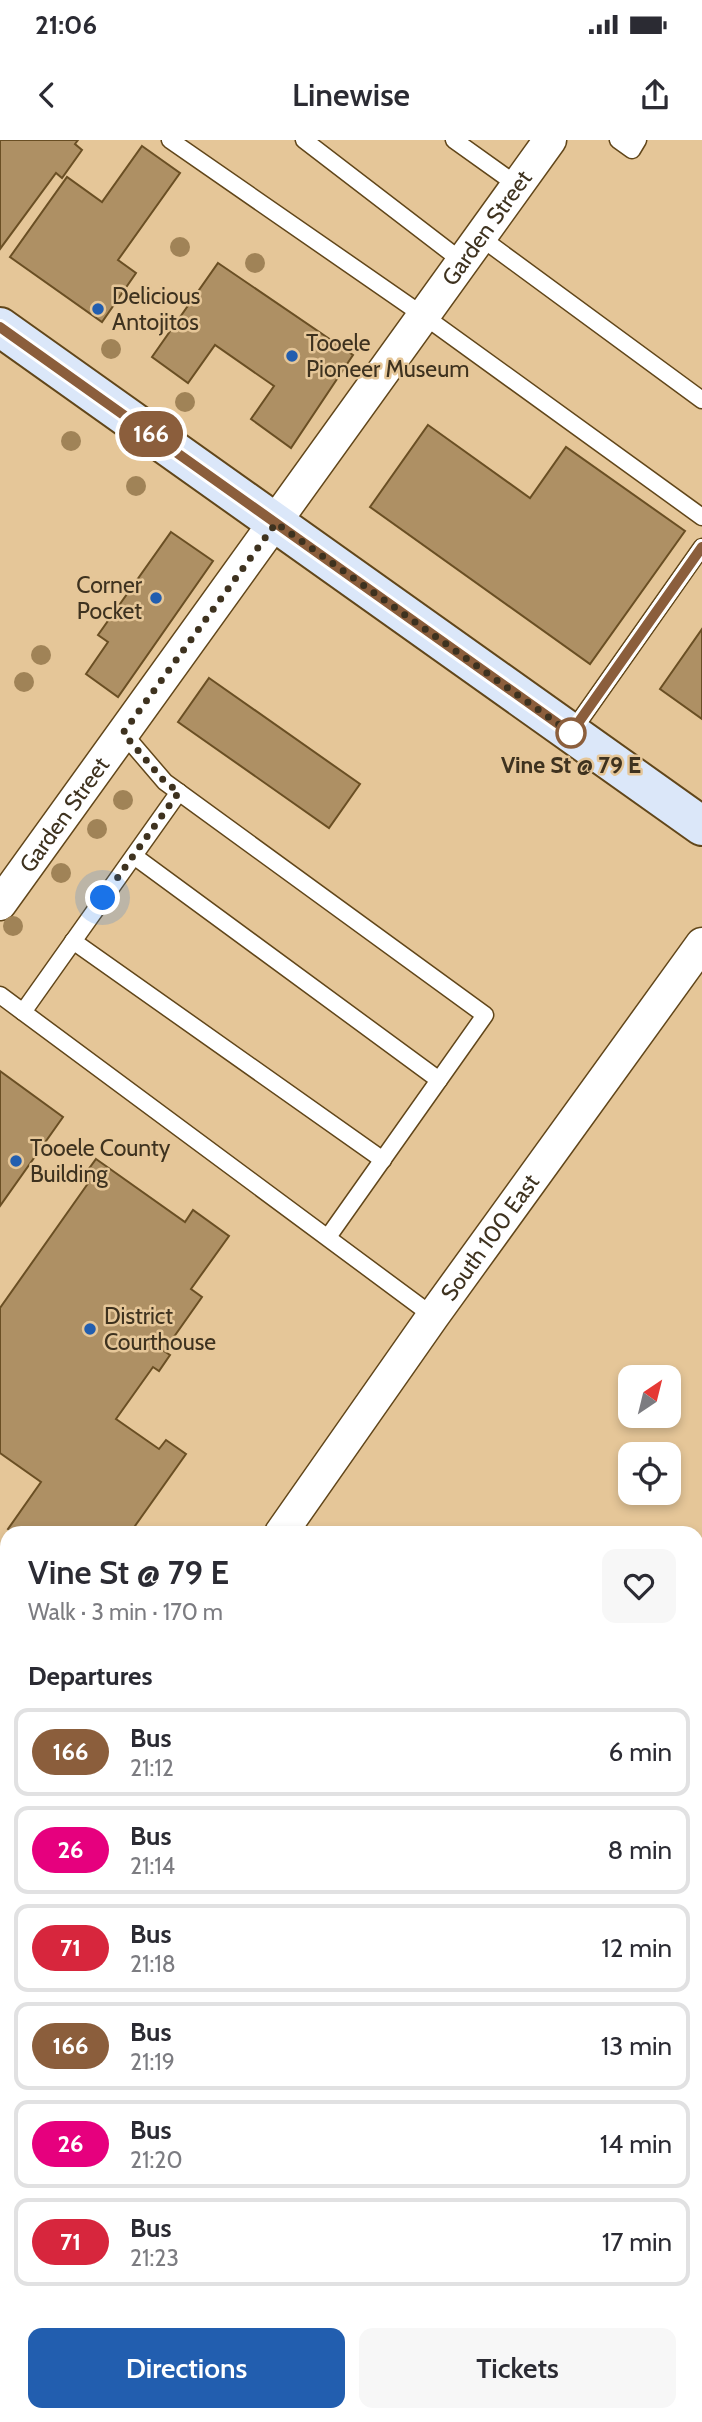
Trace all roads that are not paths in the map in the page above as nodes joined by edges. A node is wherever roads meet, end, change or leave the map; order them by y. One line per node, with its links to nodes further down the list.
1 (170, 140): 9 (lane)
2 (304, 140): 8 (lane)
3 (454, 140): 7 (lane)
4 (550, 140): 7 (street, Garden Street)
5 (618, 140): 6 (lane)
6 (638, 140)
7 (517, 185): 8 (street, Garden Street)
8 (472, 249): 9 (street, Garden Street); 11 (lane)
9 (424, 316): 12 (lane); 13 (street, Garden Street)
10 (0, 327): 13 (street)
11 (702, 400)
12 (702, 517)
13 (276, 523): 15 (street, Garden Street); 16 (street)
14 (702, 547): 16 (lane)
15 (123, 733): 17 (lane); 20 (street, Garden Street)
16 (571, 733): 18 (street)
17 (179, 792): 19 (lane); 25 (lane)
18 (702, 826)
19 (134, 856): 21 (lane); 25 (lane)
20 (0, 904)
21 (73, 941): 24 (lane); 26 (lane)
22 (702, 944): 28 (street, South 100 East)
23 (0, 995): 24 (lane)
24 (23, 1012): 27 (lane)
25 (439, 1080): 26 (lane)
26 (383, 1160): 27 (lane)
27 (327, 1237): 28 (lane)
28 (433, 1316): 29 (street, South 100 East)
29 (286, 1526)

